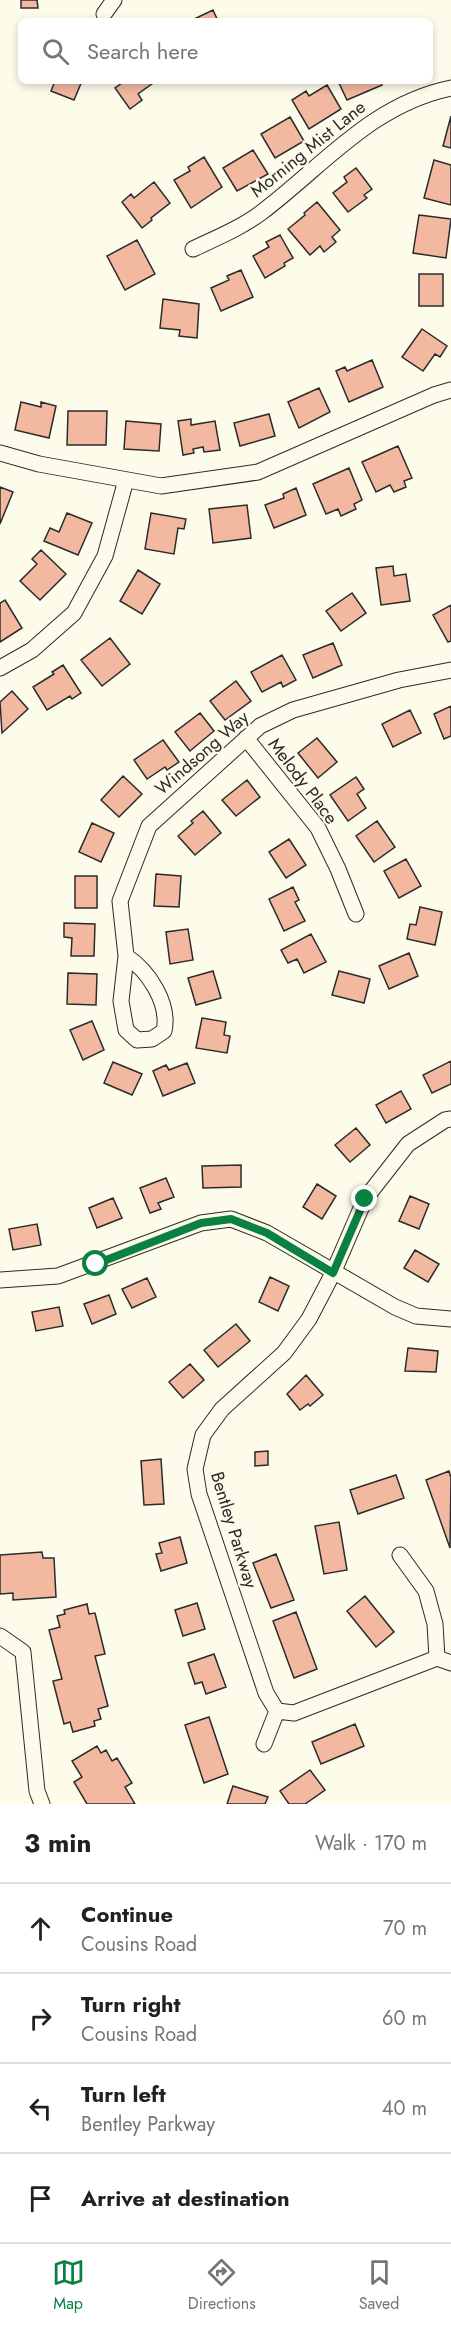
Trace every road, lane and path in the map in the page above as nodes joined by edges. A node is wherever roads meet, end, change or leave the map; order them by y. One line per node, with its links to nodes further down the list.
1 (114, 0): 2 (street)
2 (104, 14)
3 (451, 88): 4 (street, Morning Mist Lane)
4 (193, 249)
5 (451, 390): 7 (street)
6 (0, 453): 7 (street)
7 (126, 480): 8 (street)
8 (0, 668)
9 (451, 670): 10 (street, Windsong Way)
10 (246, 738): 11 (street, Melody Place); 12 (street, Windsong Way)
11 (356, 914)
12 (126, 956): 12 (street, Windsong Way)
13 (451, 1119): 14 (street, Bentley Parkway)
14 (333, 1273): 15 (street); 16 (street); 20 (street, Bentley Parkway)
15 (0, 1280)
16 (451, 1320)
17 (400, 1555): 19 (street)
18 (0, 1636): 22 (street)
19 (444, 1660): 20 (street)
20 (277, 1712): 21 (street)
21 (264, 1744)
22 (42, 1804)

